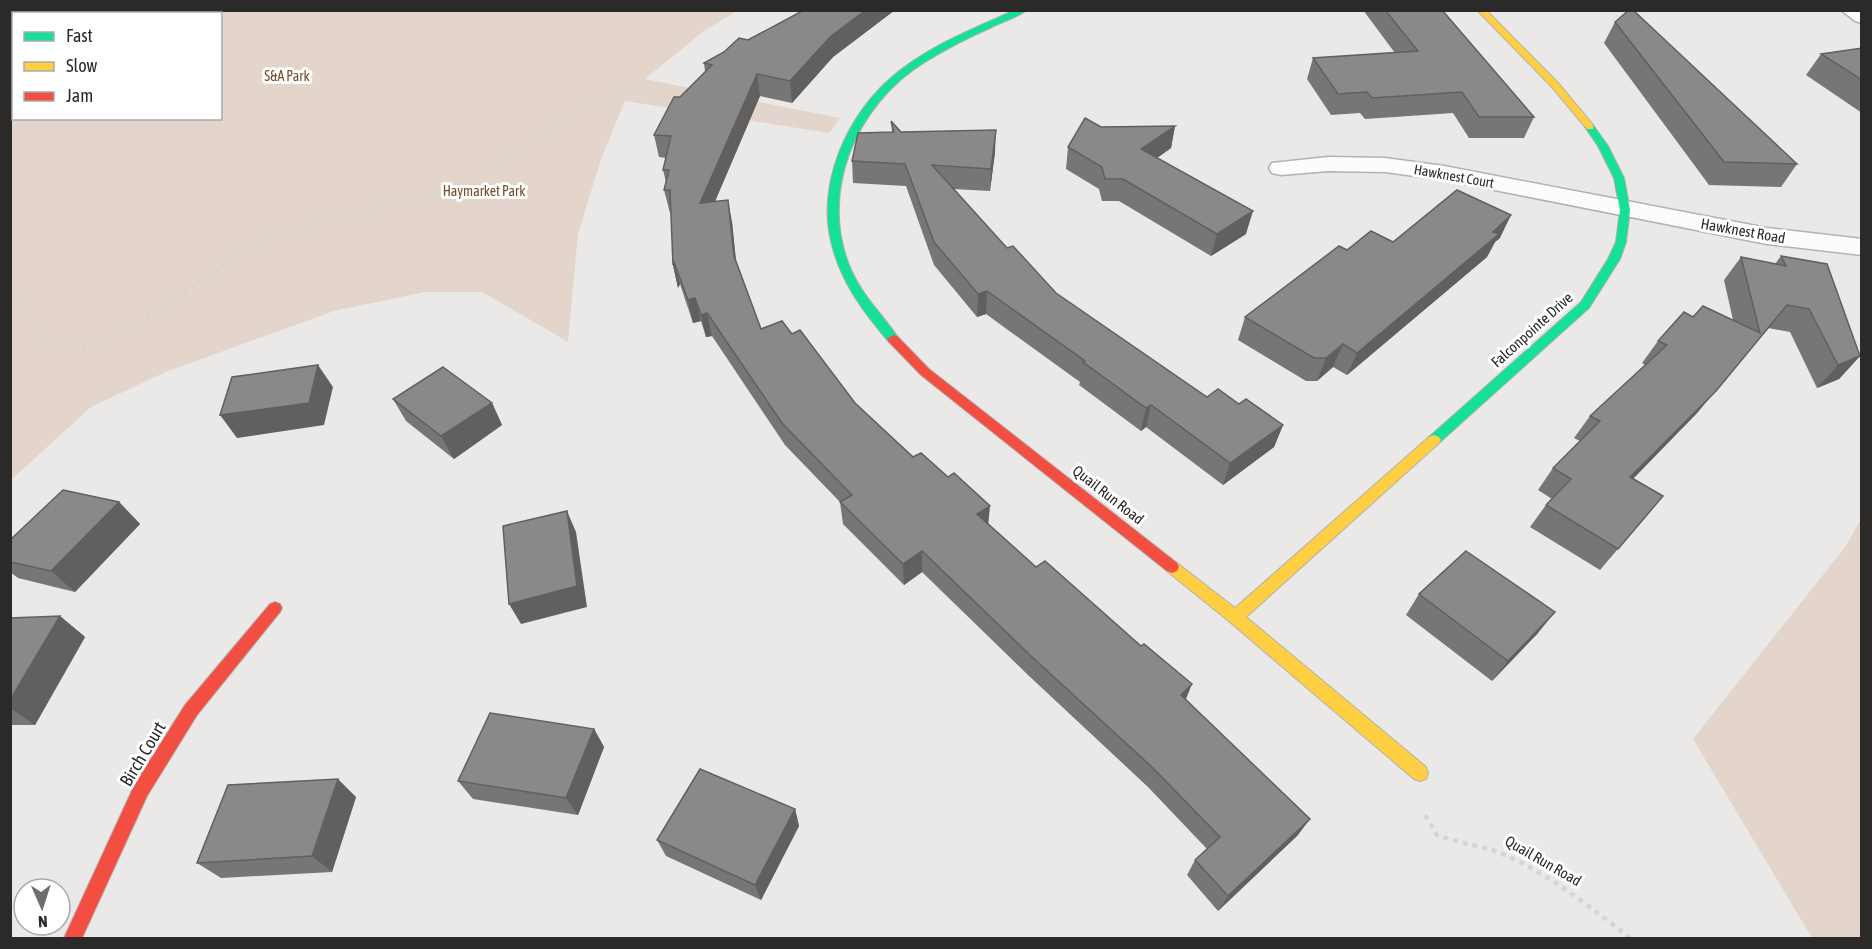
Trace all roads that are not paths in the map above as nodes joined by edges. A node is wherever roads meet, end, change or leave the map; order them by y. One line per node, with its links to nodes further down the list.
1 (1023, 10): 9 (street, Quail Run Road)
2 (1481, 10): 6 (street, Falconpointe Drive)
3 (1851, 10): 4 (street)
4 (1862, 17)
5 (1281, 168): 6 (street, Hawknest Court)
6 (1626, 209): 7 (street, Hawknest Road); 9 (street, Falconpointe Drive)
7 (1862, 247)
8 (276, 608): 11 (street, Birch Court)
9 (1235, 617): 10 (street, Quail Run Road)
10 (1420, 773)
11 (73, 939)

